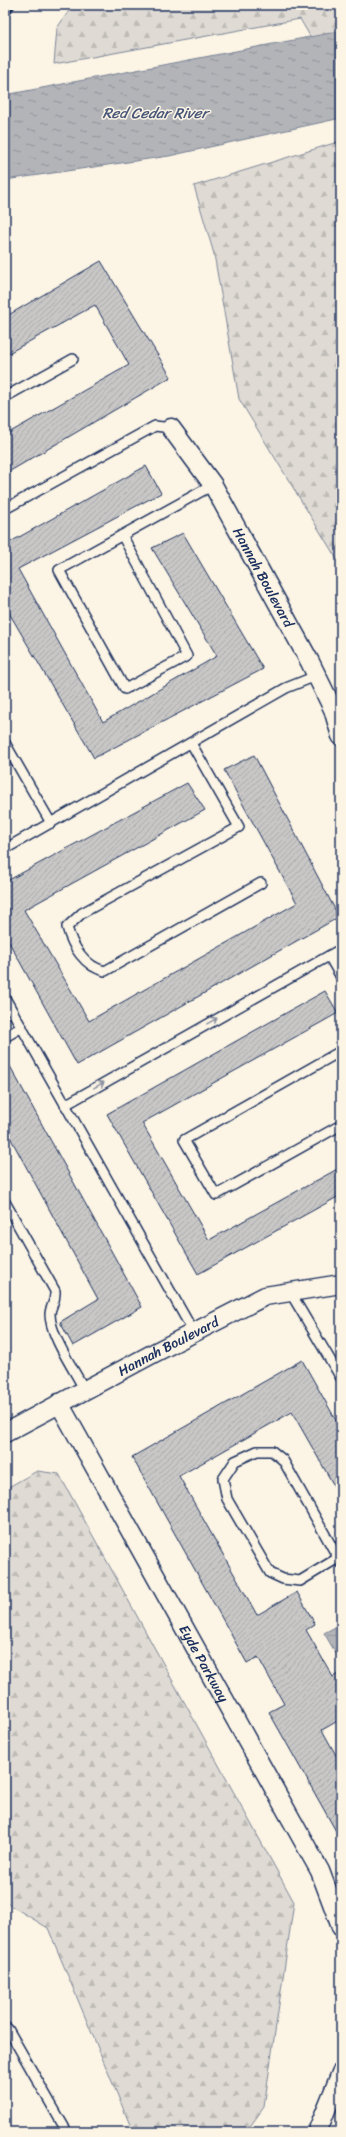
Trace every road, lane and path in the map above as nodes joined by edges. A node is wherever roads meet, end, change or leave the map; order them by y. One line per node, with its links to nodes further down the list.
1 (73, 359): 2 (lane)
2 (5, 397)
3 (171, 428): 4 (street, Hannah Boulevard); 5 (lane)
4 (213, 485): 6 (lane); 7 (street, Hannah Boulevard)
5 (5, 509)
6 (122, 535): 6 (lane)
7 (316, 676): 8 (street, Hannah Boulevard); 9 (lane)
8 (341, 736)
9 (191, 742): 11 (lane); 13 (lane)
10 (5, 743): 11 (lane)
11 (51, 823): 12 (lane)
12 (5, 849)
13 (262, 883)
14 (341, 949): 15 (lane)
15 (329, 956): 16 (lane); 21 (lane, one-way to 15)
16 (341, 977)
17 (5, 998): 18 (lane)
18 (22, 1027): 19 (lane); 21 (lane)
19 (5, 1037)
20 (341, 1051): 22 (lane)
21 (65, 1105): 26 (lane)
22 (341, 1125)
23 (5, 1202): 28 (lane)
24 (341, 1284): 25 (street, Hannah Boulevard)
25 (290, 1292): 26 (street, Hannah Boulevard); 27 (lane)
26 (194, 1333): 28 (street, Hannah Boulevard)
27 (341, 1378)
28 (84, 1389): 29 (street, Hannah Boulevard)
29 (59, 1403): 30 (street, Hannah Boulevard); 32 (street, Eyde Parkway)
30 (5, 1433)
31 (340, 1561): 31 (lane)
32 (341, 1927)
33 (5, 2028): 35 (lane)
34 (341, 2073): 36 (street)
35 (67, 2132)
36 (317, 2132)

